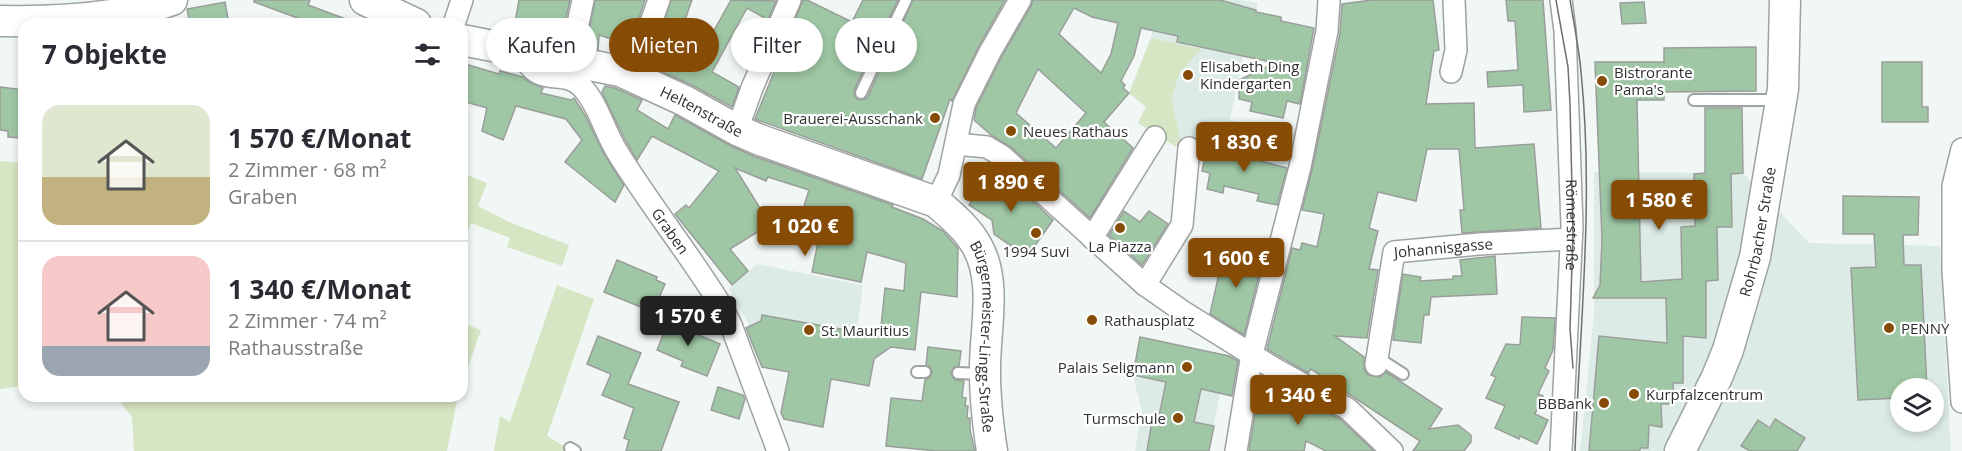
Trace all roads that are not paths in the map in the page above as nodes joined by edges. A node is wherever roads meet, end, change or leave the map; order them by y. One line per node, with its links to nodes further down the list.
1 (172, 0): 13 (street)
2 (365, 0): 14 (street)
3 (462, 0): 15 (street)
4 (583, 0): 16 (street)
5 (659, 0): 26 (street)
6 (790, 0): 30 (street)
7 (906, 0): 17 (lane)
8 (1020, 0): 32 (street)
9 (1329, 0): 39 (street)
10 (1454, 0): 25 (street)
11 (1561, 0): 37 (street, Römerstraße)
12 (1785, 0): 29 (street, Rohrbacher Straße)
13 (79, 18)
14 (403, 18)
15 (456, 18)
16 (579, 18)
17 (897, 18)
18 (0, 21): 19 (street)
19 (18, 21)
20 (468, 41): 21 (street, Heltenstraße)
21 (486, 45)
22 (597, 65): 26 (street, Heltenstraße)
23 (535, 72): 43 (street, Graben)
24 (871, 72): 27 (lane)
25 (1451, 72)
26 (632, 76): 30 (street, Heltenstraße)
27 (861, 93)
28 (1694, 100): 29 (lane)
29 (1781, 100): 48 (street, Rohrbacher Straße)
30 (737, 130): 35 (street, Heltenstraße)
31 (1155, 137): 36 (street)
32 (956, 144): 35 (street); 36 (street)
33 (1189, 148): 38 (street)
34 (1962, 149): 42 (street)
35 (936, 202): 44 (street, Bürgermeister-Lingg-Straße)
36 (1092, 238): 38 (street)
37 (1571, 246): 40 (street, Johannisgasse); 47 (street, Römerstraße)
38 (1145, 285): 39 (street)
39 (1251, 354): 45 (street); 46 (street)
40 (1377, 361): 41 (lane)
41 (1403, 374)
42 (1962, 402)
43 (778, 451)
44 (992, 451)
45 (1236, 451)
46 (1392, 451)
47 (1561, 451)
48 (1680, 451)

